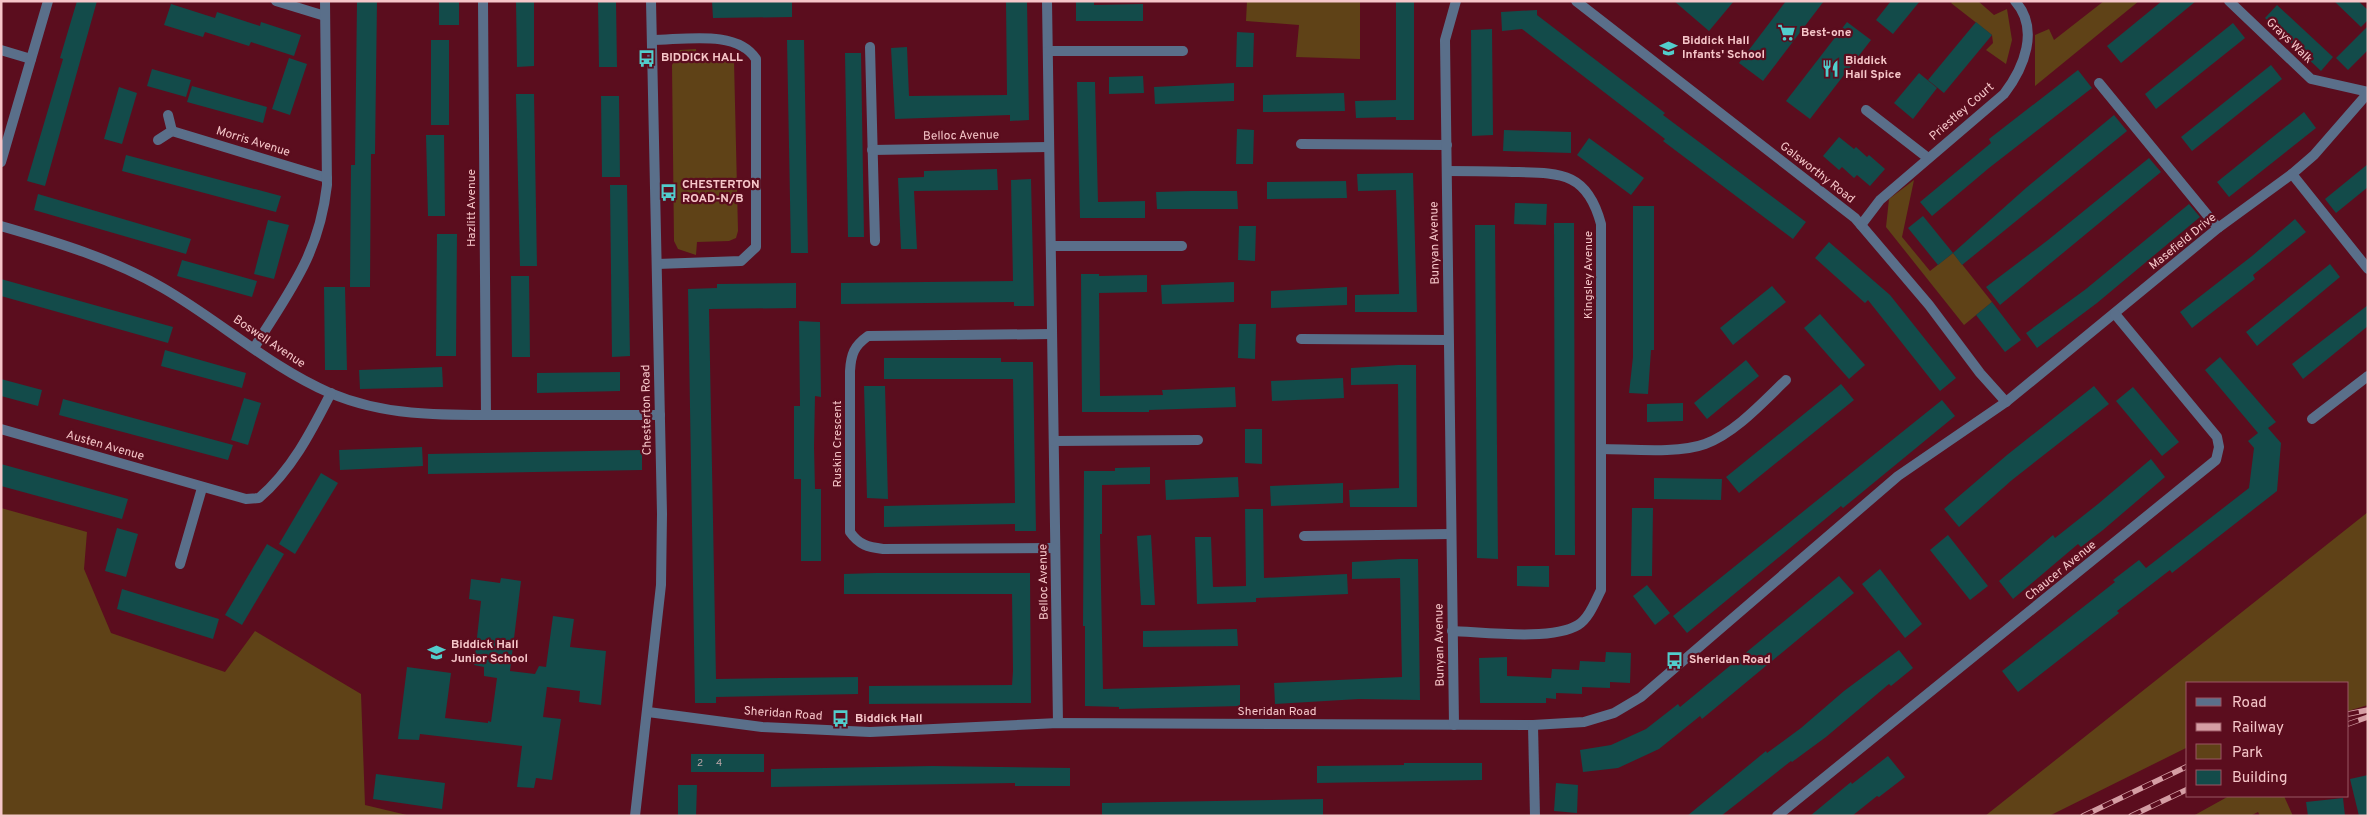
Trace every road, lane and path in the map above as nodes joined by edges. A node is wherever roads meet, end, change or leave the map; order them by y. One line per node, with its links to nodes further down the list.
1 (48, 1): 17 (street)
2 (276, 1): 11 (street)
3 (325, 1): 11 (street)
4 (484, 1): 50 (street, Hazlitt Avenue)
5 (651, 1): 12 (street, Chesterton Road)
6 (1047, 1): 15 (street, Belloc Avenue)
7 (1456, 1): 25 (street, Bunyan Avenue)
8 (1576, 1): 33 (street, Galsworthy Road)
9 (2015, 1): 28 (street, Priestley Court)
10 (2230, 1): 19 (street, Grays Walk)
11 (325, 16): 32 (street)
12 (652, 40): 39 (street, Chesterton Road); 39 (street)
13 (870, 47): 27 (street)
14 (1, 50): 17 (street)
15 (1048, 51): 16 (street); 26 (street, Belloc Avenue)
16 (1183, 51)
17 (31, 59): 29 (street)
18 (2099, 83): 35 (street)
19 (2368, 93): 31 (street, Masefield Drive)
20 (1866, 110): 28 (street, Priestley Court)
21 (168, 115): 22 (street)
22 (172, 131): 23 (street); 32 (street, Morris Avenue)
23 (158, 140)
24 (1301, 144): 25 (street)
25 (1446, 145): 30 (street, Bunyan Avenue)
26 (1049, 147): 27 (street, Belloc Avenue); 37 (street, Belloc Avenue)
27 (872, 150): 36 (street)
28 (1928, 158): 33 (street, Priestley Court)
29 (1, 162)
30 (1447, 171): 44 (street, Bunyan Avenue); 56 (street, Kingsley Avenue)
31 (2292, 174): 35 (street, Masefield Drive); 40 (street)
32 (327, 178): 45 (street)
33 (1861, 225): 49 (street, Galsworthy Road)
34 (1, 226): 45 (street, Boswell Avenue)
35 (2218, 228): 41 (street, Masefield Drive)
36 (875, 241)
37 (1051, 246): 38 (street); 42 (street, Belloc Avenue)
38 (1182, 246)
39 (657, 264): 51 (street, Chesterton Road)
40 (2368, 269)
41 (2115, 314): 49 (street, Masefield Drive); 69 (street, Chaucer Avenue)
42 (1052, 334): 55 (street, Belloc Avenue); 60 (street, Ruskin Crescent)
43 (1302, 339): 44 (street)
44 (1448, 340): 58 (street, Bunyan Avenue)
45 (254, 348): 48 (street, Boswell Avenue)
46 (2368, 376): 52 (street)
47 (1786, 380): 56 (street)
48 (331, 393): 50 (street, Boswell Avenue); 57 (street, Austen Avenue)
49 (2006, 402): 66 (street, Sheridan Road)
50 (486, 415): 51 (street, Boswell Avenue)
51 (660, 415): 63 (street, Chesterton Road)
52 (2312, 419)
53 (1, 430): 57 (street, Austen Avenue)
54 (1198, 440): 55 (street)
55 (1054, 442): 60 (street, Belloc Avenue)
56 (1601, 449): 62 (street, Kingsley Avenue)
57 (202, 488): 61 (street)
58 (1451, 534): 59 (street); 62 (street, Bunyan Avenue)
59 (1304, 536)
60 (1056, 548): 64 (street, Belloc Avenue)
61 (180, 564)
62 (1452, 630): 65 (street, Bunyan Avenue)
63 (648, 712): 64 (street, Sheridan Road); 67 (street, Chesterton Road)
64 (1058, 723): 65 (street, Sheridan Road)
65 (1454, 725): 66 (street, Sheridan Road)
66 (1533, 725): 68 (street)
67 (635, 816)
68 (1535, 816)
69 (1777, 816)

